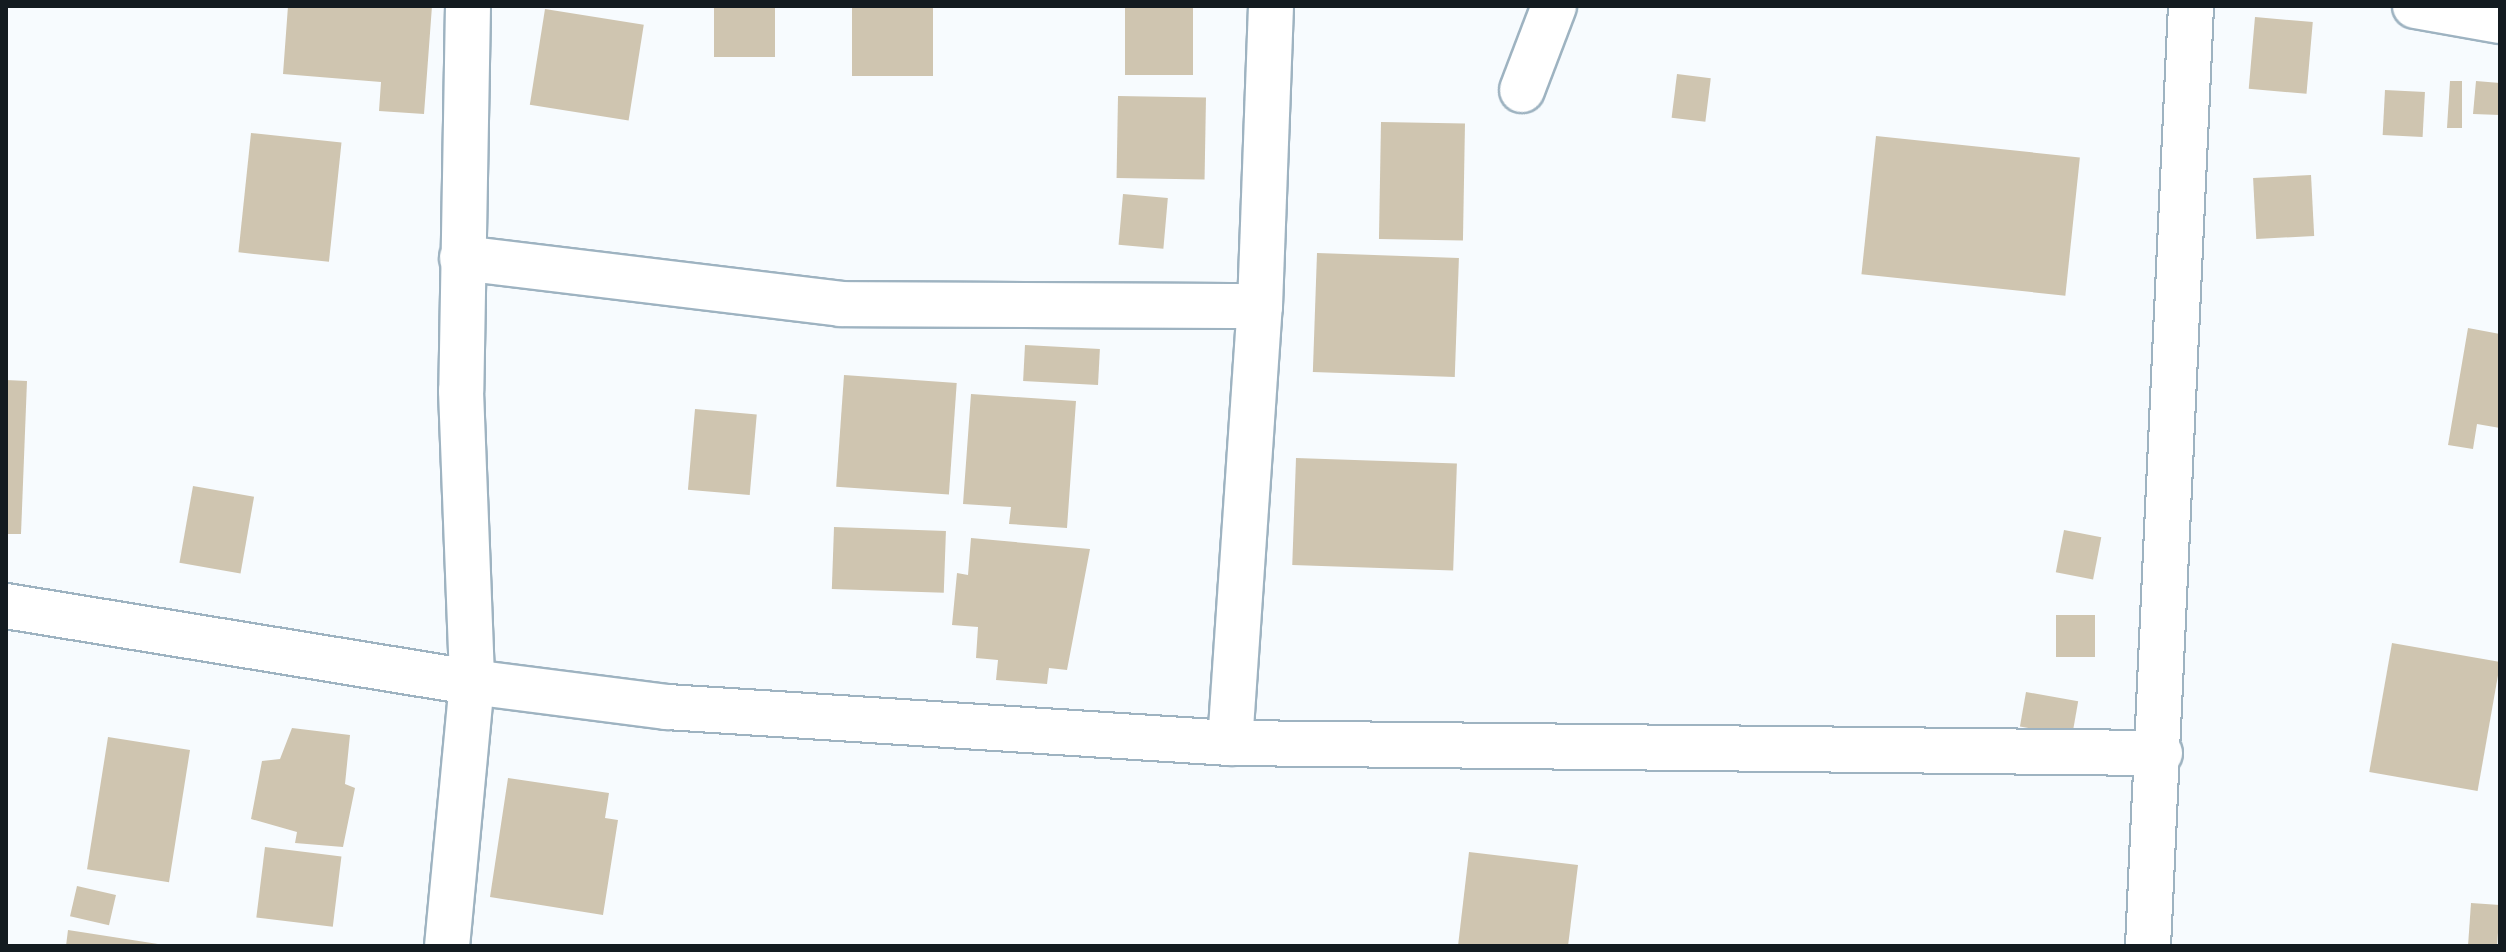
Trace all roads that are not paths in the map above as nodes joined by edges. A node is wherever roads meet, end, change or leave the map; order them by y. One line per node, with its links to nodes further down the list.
1 (468, 6): 8 (street)
2 (1271, 6): 9 (street)
3 (1554, 6): 7 (street)
4 (2191, 6): 13 (street)
5 (2415, 6): 6 (street)
6 (2500, 21)
7 (1522, 90)
8 (462, 258): 9 (street); 11 (street)
9 (1260, 306): 12 (street)
10 (6, 606): 11 (street)
11 (472, 682): 12 (street); 14 (street)
12 (1230, 743): 13 (street)
13 (2160, 753): 15 (street)
14 (447, 946)
15 (2148, 946)

